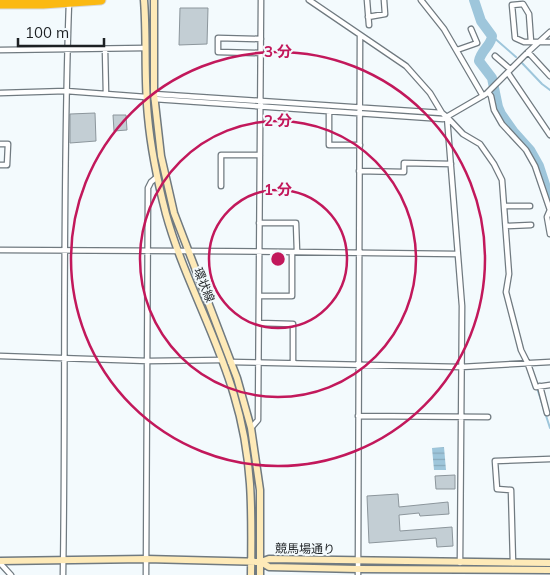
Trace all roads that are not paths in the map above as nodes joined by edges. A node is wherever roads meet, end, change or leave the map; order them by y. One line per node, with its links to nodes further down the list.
1 (101, 0): 10 (highway)
2 (144, 0): 21 (street, 環状線)
3 (154, 0): 37 (street, 環状線)
4 (261, 0): 17 (street)
5 (309, 0): 16 (street)
6 (367, 0): 12 (street)
7 (384, 0): 12 (street)
8 (421, 0): 25 (street)
9 (525, 2): 18 (street); 18 (street)
10 (69, 3): 11 (highway); 22 (street)
11 (0, 4)
12 (368, 17): 13 (street)
13 (369, 26)
14 (471, 29): 25 (street)
15 (550, 32): 19 (street)
16 (360, 35): 40 (street); 43 (street)
17 (261, 38): 27 (street); 27 (street)
18 (531, 42): 19 (street)
19 (537, 42): 20 (street); 26 (street)
20 (550, 42)
21 (145, 48): 23 (street); 36 (street, 環状線)
22 (67, 49): 23 (street); 24 (street); 31 (street)
23 (105, 49): 34 (street)
24 (0, 50)
25 (457, 50): 35 (street)
26 (528, 52): 29 (street); 30 (street)
27 (260, 53): 38 (street)
28 (495, 56): 29 (street)
29 (509, 71): 32 (street); 45 (street)
30 (550, 76)
31 (66, 91): 33 (street); 34 (street); 61 (street)
32 (488, 92): 35 (street); 59 (street)
33 (0, 93)
34 (106, 94): 36 (street)
35 (484, 96): 44 (street)
36 (146, 97): 52 (street, 環状線)
37 (154, 97): 38 (street); 39 (street); 64 (street, 環状線)
38 (260, 100): 39 (street); 40 (street)
39 (260, 106): 41 (street); 48 (street)
40 (360, 107): 42 (street); 43 (street)
41 (329, 111): 42 (street); 47 (street)
42 (360, 113): 44 (street); 47 (street)
43 (442, 113): 44 (street)
44 (447, 117): 49 (street); 54 (street)
45 (550, 135)
46 (0, 144): 50 (street)
47 (360, 146): 51 (street)
48 (260, 156): 53 (street); 56 (street)
49 (451, 164): 51 (street); 68 (street)
50 (0, 165)
51 (359, 171): 67 (street)
52 (157, 177): 62 (street); 63 (street, 環状線)
53 (221, 186)
54 (504, 206): 55 (street); 58 (street)
55 (530, 206)
56 (259, 223): 65 (street); 66 (street)
57 (531, 225): 58 (street)
58 (506, 226): 80 (street)
59 (550, 234)
60 (0, 250): 61 (street)
61 (65, 250): 62 (street); 72 (street)
62 (148, 250): 63 (street); 74 (street)
63 (178, 250): 64 (street); 73 (street, 環状線)
64 (187, 250): 65 (street); 75 (street, 環状線)
65 (258, 252): 66 (street); 69 (street)
66 (295, 252): 67 (street); 69 (street)
67 (359, 252): 68 (street); 79 (street)
68 (457, 254): 81 (street)
69 (259, 296): 70 (street)
70 (259, 323): 76 (street); 78 (street)
71 (0, 356): 72 (street)
72 (66, 358): 74 (street); 90 (street)
73 (222, 360): 74 (street); 92 (street, 環状線)
74 (148, 361): 91 (street)
75 (230, 362): 76 (street); 88 (street, 環状線)
76 (258, 362): 78 (street); 88 (street)
77 (550, 362): 80 (street)
78 (293, 363): 79 (street)
79 (359, 364): 81 (street); 85 (street)
80 (528, 364): 81 (street); 83 (street)
81 (461, 367): 86 (street)
82 (550, 385): 83 (street)
83 (540, 386): 84 (street)
84 (548, 413)
85 (358, 416): 86 (street); 93 (street)
86 (460, 417): 87 (street); 97 (street)
87 (488, 417)
88 (251, 428): 95 (street, 環状線)
89 (550, 460): 98 (street)
90 (64, 560): 91 (street); 94 (street); 103 (street)
91 (146, 560): 92 (street); 104 (street)
92 (252, 561): 95 (street); 105 (street, 環状線)
93 (358, 561): 95 (street, 競馬場通り); 97 (street, 競馬場通り); 100 (street)
94 (0, 562): 102 (street)
95 (261, 562): 100 (street, 競馬場通り); 106 (street, 環状線)
96 (550, 563): 98 (street, 競馬場通り)
97 (460, 566): 98 (street, 競馬場通り); 101 (street, 競馬場通り)
98 (514, 566): 99 (street, 競馬場通り)
99 (550, 570)
100 (358, 572): 101 (street, 競馬場通り)
101 (431, 572)
102 (11, 575)
103 (63, 575)
104 (146, 575)
105 (252, 575)
106 (260, 575)

